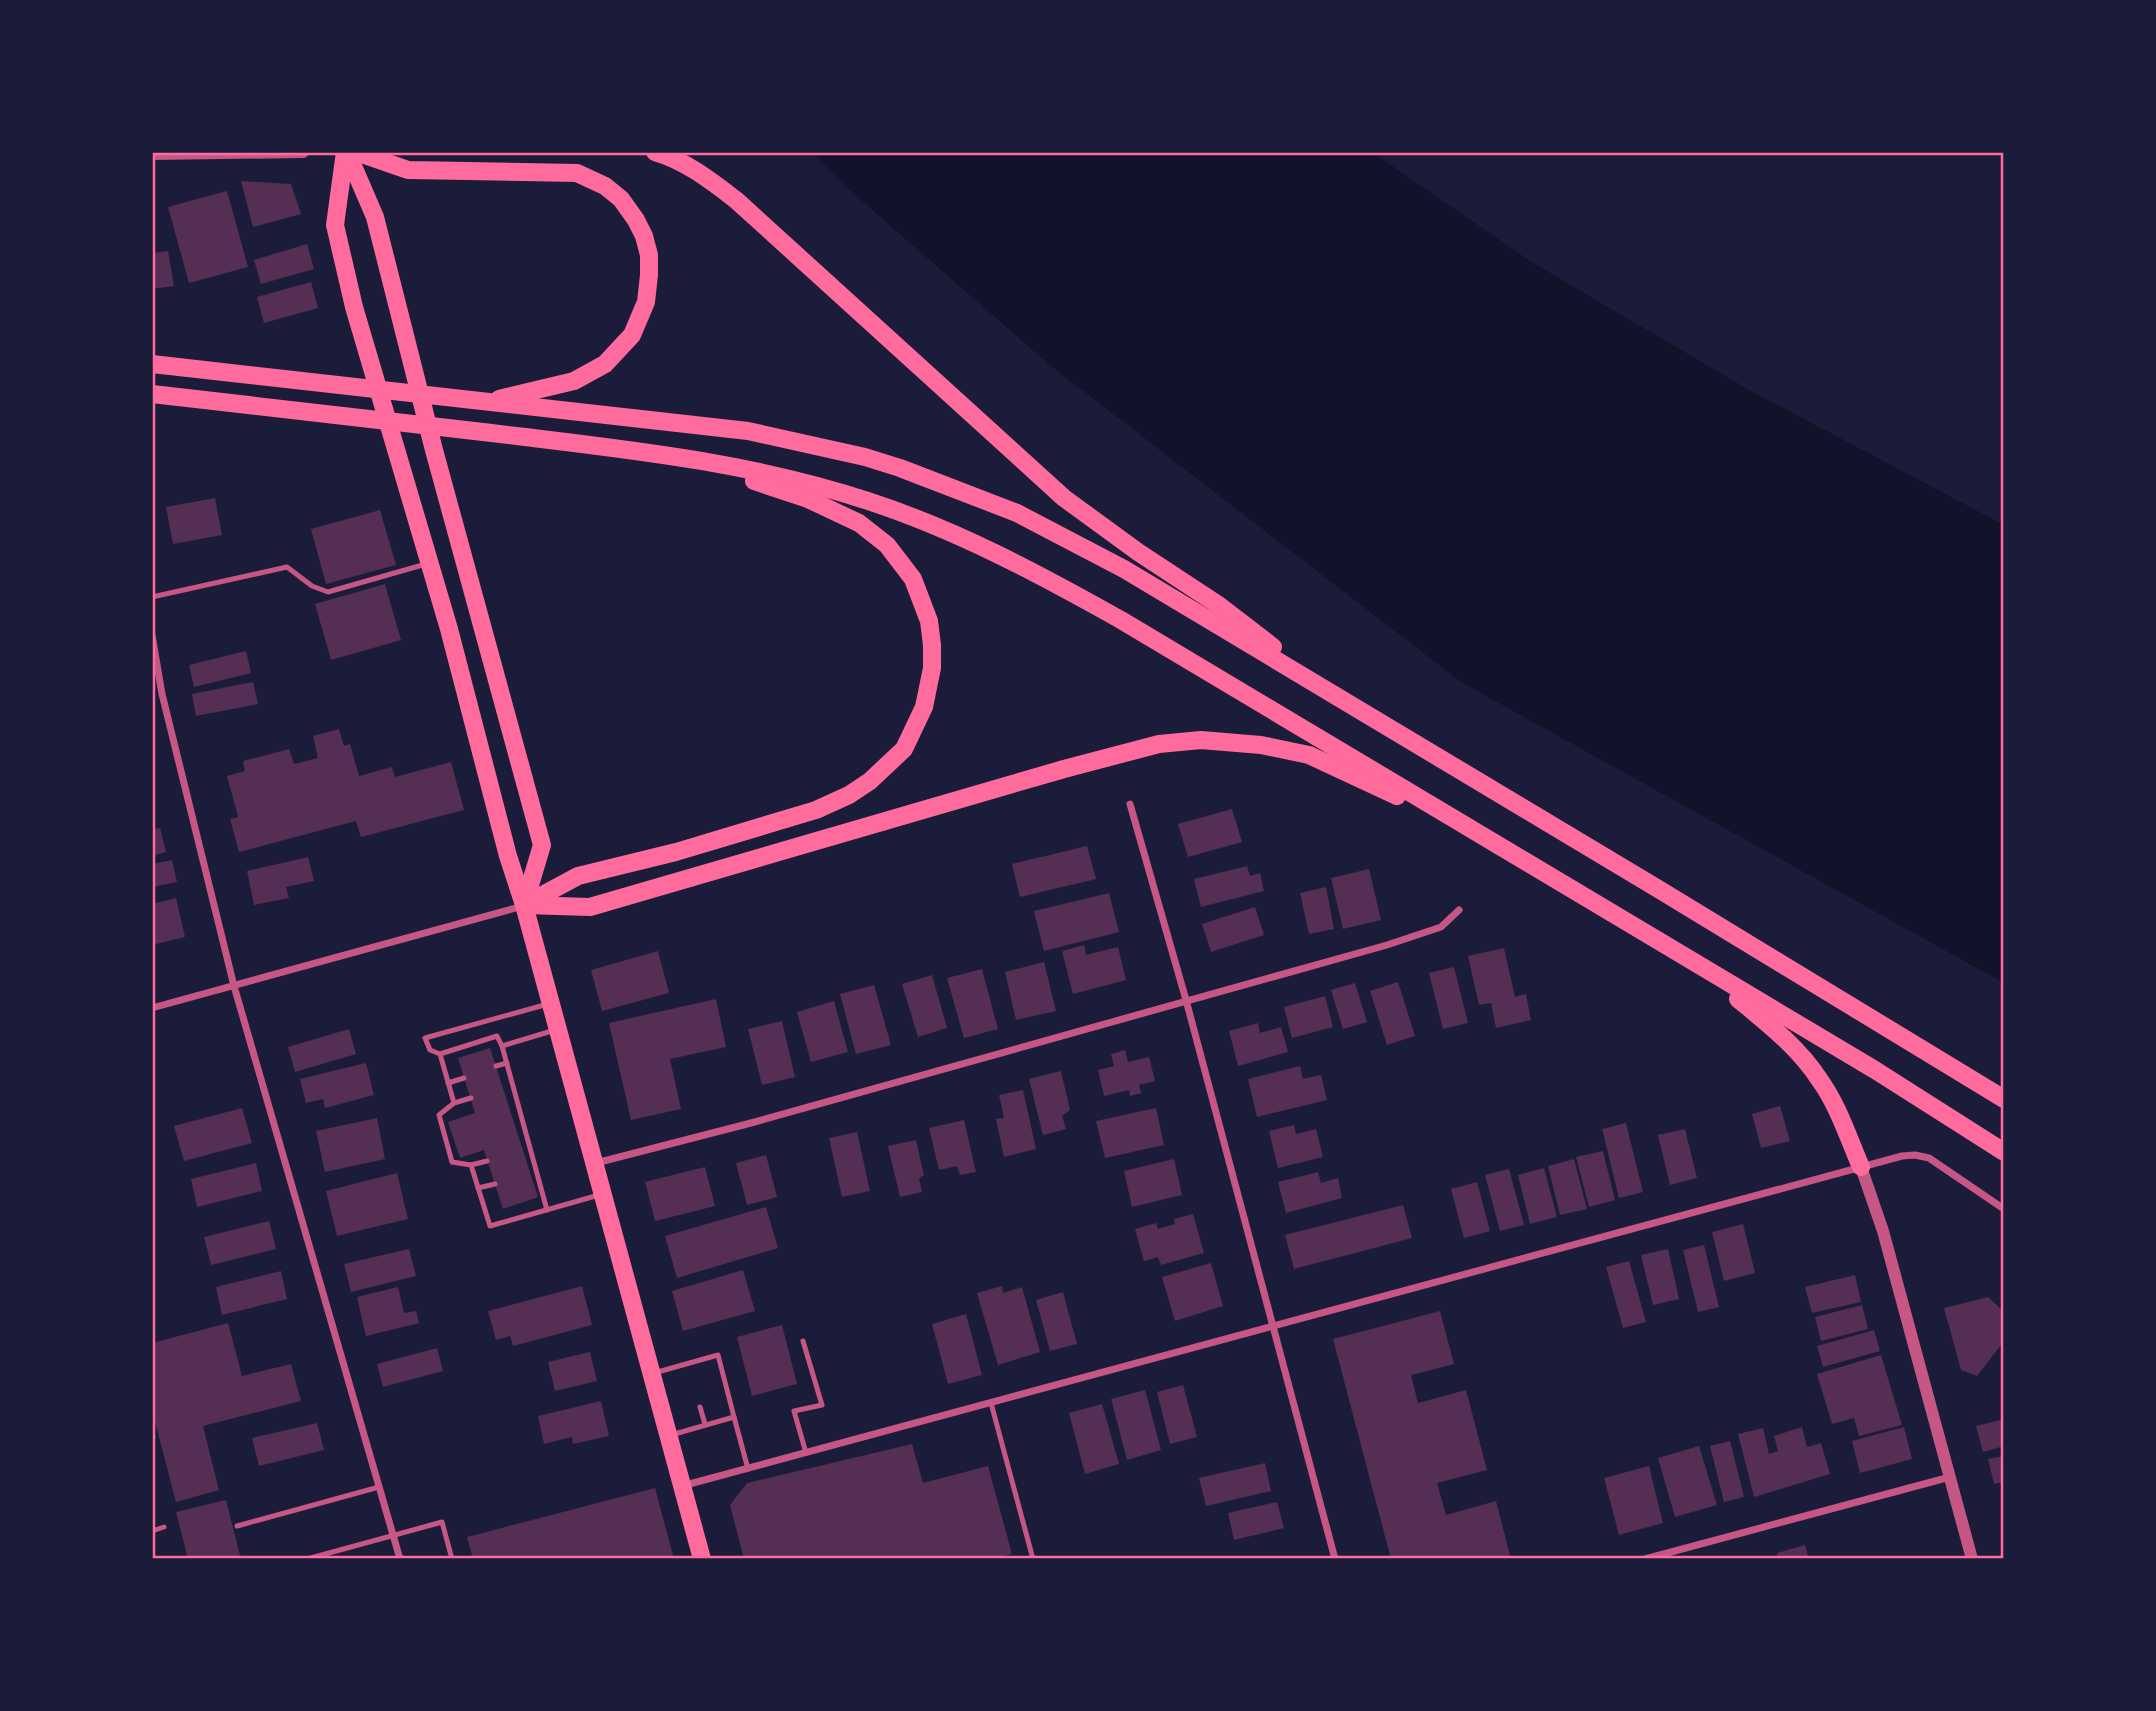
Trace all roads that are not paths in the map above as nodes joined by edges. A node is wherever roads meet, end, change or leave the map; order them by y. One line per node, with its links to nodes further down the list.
1 (303, 152): 5 (street)
2 (346, 152): 10 (main road); 16 (main road)
3 (356, 152): 8 (main road)
4 (655, 152): 13 (main road)
5 (152, 154)
6 (152, 363): 8 (main road)
7 (152, 394): 9 (main road)
8 (486, 402): 13 (main road)
9 (634, 450): 15 (main road); 16 (main road)
10 (429, 563): 11 (lane); 16 (main road)
11 (152, 597)
12 (152, 635): 19 (street)
13 (1336, 697): 33 (main road)
14 (1130, 804): 20 (street)
15 (1485, 837): 16 (main road); 18 (main road)
16 (524, 905): 19 (street); 21 (main road)
17 (1459, 910): 20 (street)
18 (1668, 947): 37 (main road); 41 (main road)
19 (234, 986): 22 (street); 61 (street)
20 (1186, 1000): 39 (street); 47 (street)
21 (551, 1003): 23 (main road); 25 (lane)
22 (152, 1009)
23 (558, 1029): 24 (lane); 39 (main road)
24 (502, 1046): 25 (lane); 26 (lane)
25 (440, 1054): 29 (lane)
26 (507, 1063): 27 (lane); 30 (lane)
27 (496, 1066)
28 (464, 1078): 29 (lane)
29 (448, 1083): 34 (lane)
30 (513, 1086): 31 (lane); 35 (lane)
31 (503, 1088)
32 (471, 1098): 34 (lane)
33 (2004, 1099)
34 (454, 1103): 40 (lane)
35 (531, 1150): 36 (lane); 46 (lane)
36 (524, 1152)
37 (2004, 1152)
38 (488, 1161): 40 (lane)
39 (595, 1164): 44 (main road)
40 (471, 1165): 43 (lane)
41 (1861, 1167): 45 (street); 47 (street); 59 (street)
42 (495, 1184): 43 (lane)
43 (478, 1188): 46 (lane)
44 (603, 1195): 46 (lane); 51 (main road)
45 (2004, 1209)
46 (547, 1210)
47 (1273, 1327): 52 (street); 72 (street)
48 (803, 1342): 57 (lane)
49 (688, 1363): 50 (lane); 51 (lane); 54 (lane)
50 (691, 1373)
51 (652, 1374): 56 (main road)
52 (991, 1403): 57 (street); 71 (lane)
53 (700, 1407): 55 (lane)
54 (734, 1417): 55 (lane); 58 (lane)
55 (705, 1424): 56 (lane)
56 (669, 1436): 60 (main road)
57 (807, 1453): 58 (street)
58 (748, 1469): 60 (street)
59 (1950, 1477): 66 (street); 73 (street)
60 (682, 1486): 70 (main road)
61 (379, 1488): 62 (lane); 65 (street)
62 (237, 1526)
63 (164, 1527): 64 (lane)
64 (152, 1531)
65 (393, 1535): 67 (lane); 68 (street); 69 (lane)
66 (1650, 1558)
67 (307, 1559)
68 (400, 1559)
69 (453, 1559)
70 (702, 1559)
71 (1033, 1559)
72 (1335, 1559)
73 (1972, 1559)

